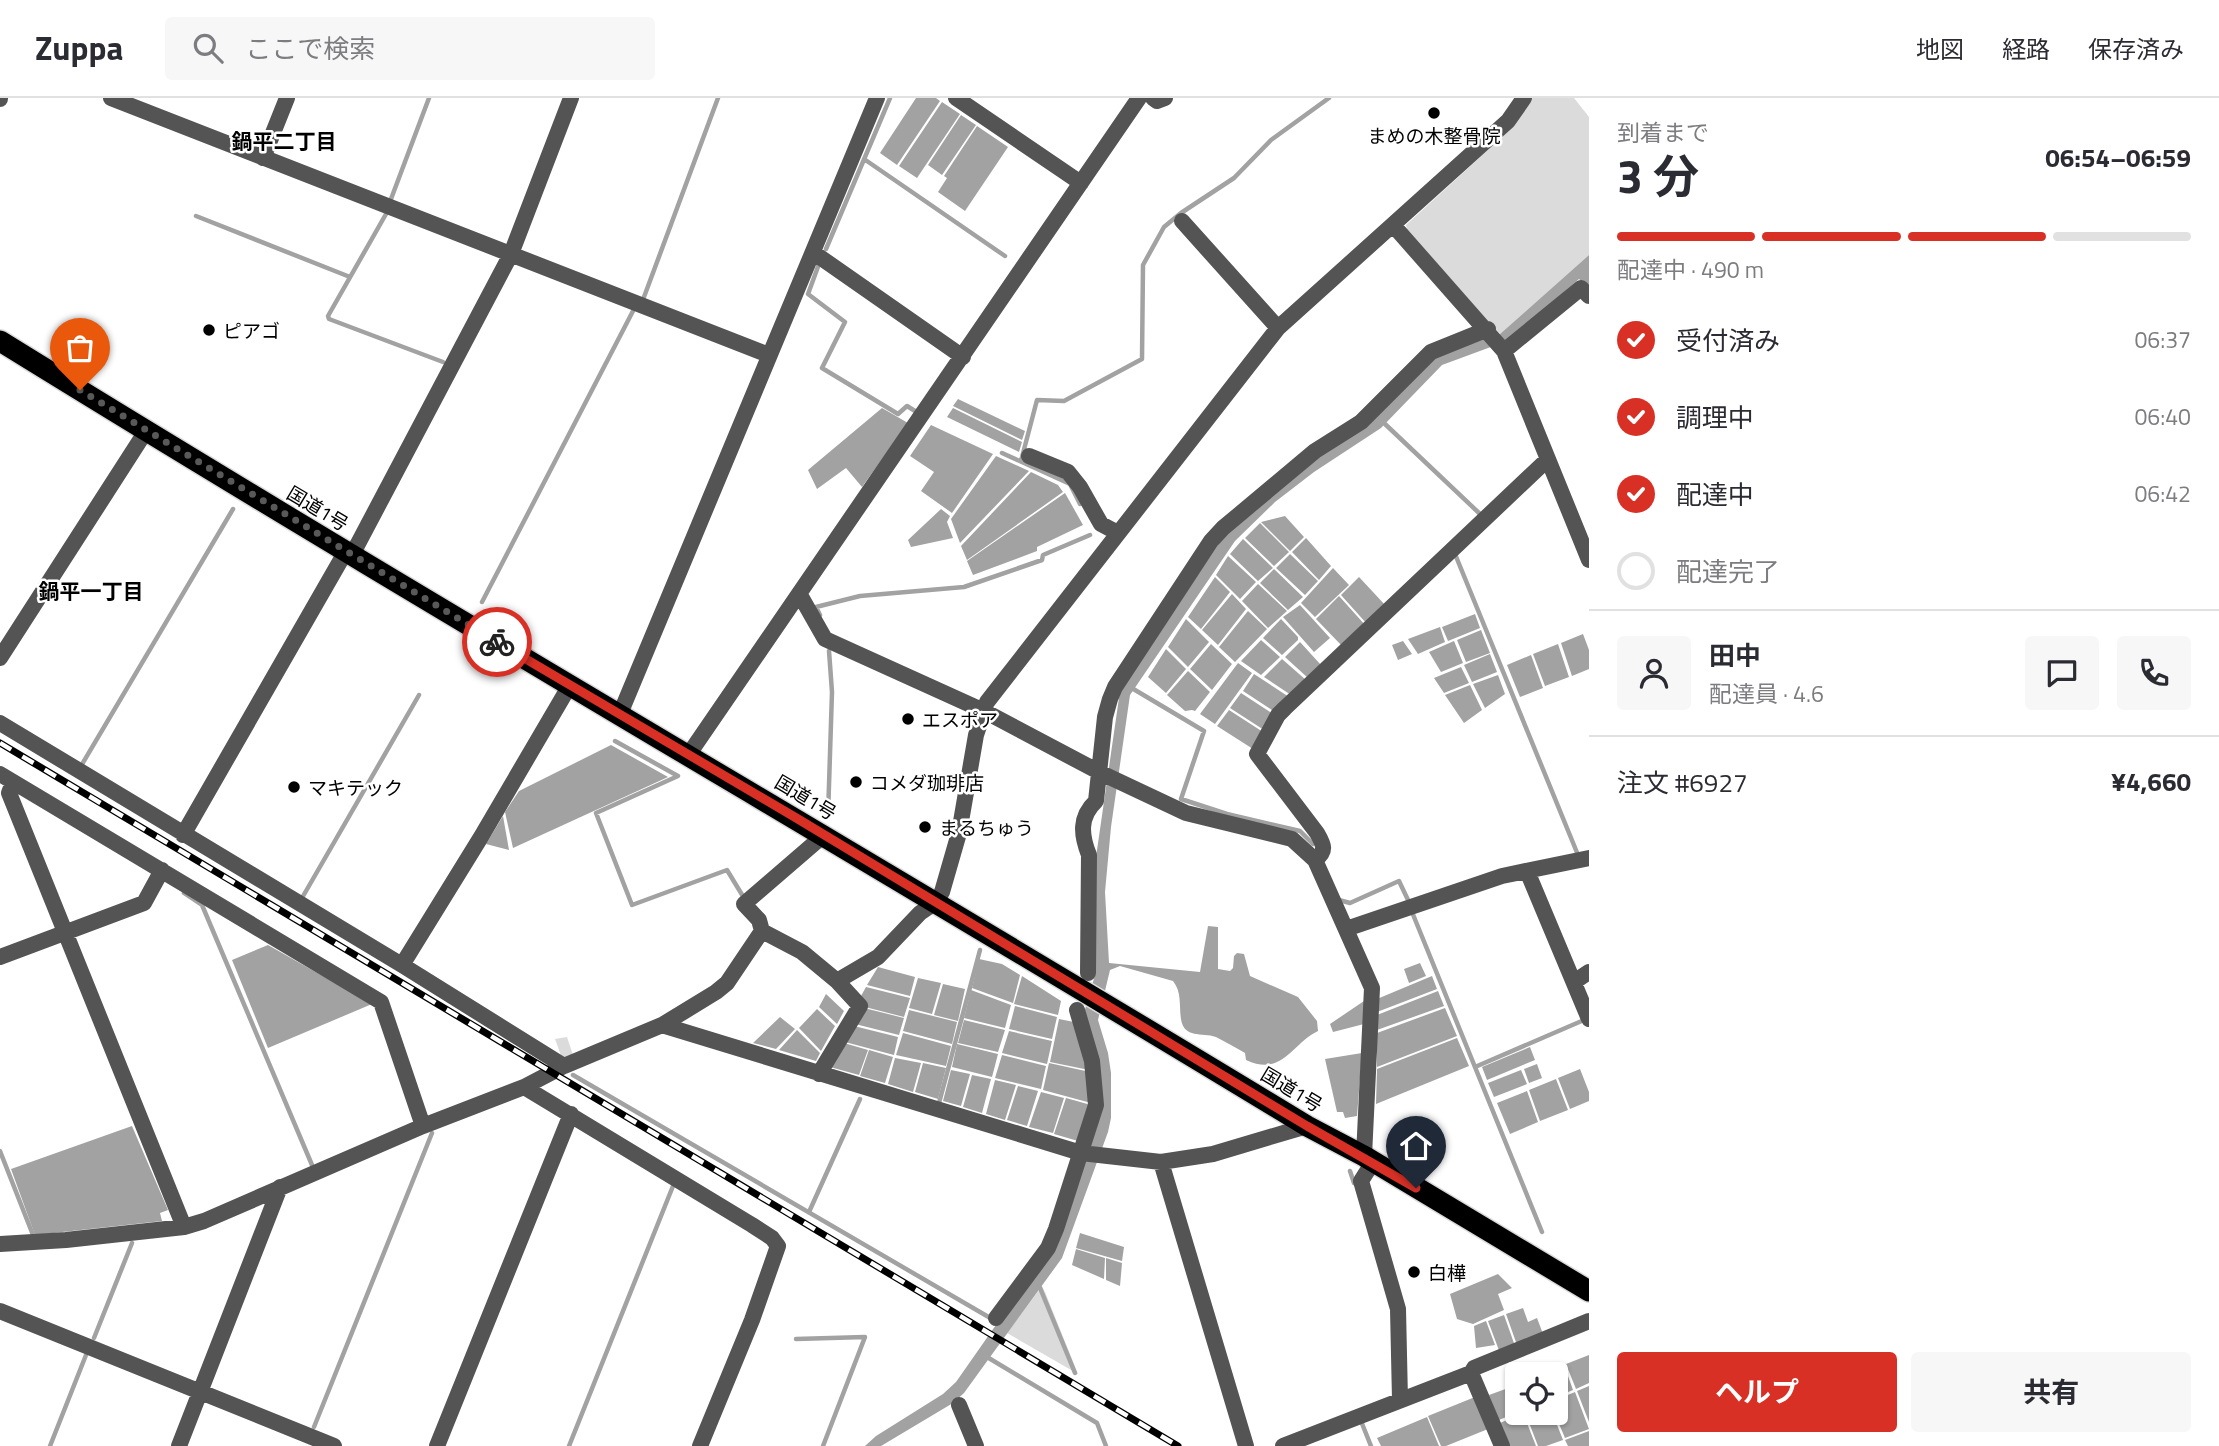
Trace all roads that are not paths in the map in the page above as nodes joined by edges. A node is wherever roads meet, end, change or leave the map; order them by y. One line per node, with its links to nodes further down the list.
1 (111, 98): 10 (street)
2 (287, 98): 10 (street)
3 (571, 98): 15 (street)
4 (876, 98): 14 (street)
5 (956, 98): 11 (street)
6 (1139, 98): 11 (street)
7 (1153, 98): 8 (street)
8 (1165, 98)
9 (1516, 102): 13 (street)
10 (263, 158): 15 (street)
11 (1081, 183): 22 (street)
12 (1182, 221): 17 (street)
13 (1393, 225): 17 (street); 18 (street)
14 (814, 253): 21 (street); 22 (street)
15 (512, 254): 21 (street); 27 (street)
16 (1589, 296): 20 (street)
17 (1278, 328): 26 (street)
18 (1488, 329): 20 (street); 36 (street)
19 (0, 341): 23 (highway, 国道1号)
20 (1504, 351): 25 (street)
21 (769, 355): 33 (street)
22 (963, 357): 29 (street)
23 (146, 431): 27 (highway, 国道1号); 30 (street)
24 (1029, 456): 26 (street)
25 (1548, 459): 28 (street); 41 (street)
26 (1118, 533): 32 (street)
27 (349, 553): 31 (highway, 国道1号); 38 (street)
28 (1589, 560)
29 (800, 595): 32 (street); 35 (street)
30 (0, 658)
31 (570, 685): 33 (highway, 国道1号); 49 (street)
32 (984, 711): 36 (street); 44 (street)
33 (620, 714): 35 (highway, 国道1号)
34 (0, 723): 38 (street)
35 (689, 754): 39 (highway, 国道1号)
36 (1101, 774): 41 (street); 53 (street)
37 (6, 778): 42 (street); 47 (street)
38 (183, 835): 49 (street)
39 (824, 835): 44 (highway, 国道1号); 46 (street)
40 (1589, 858): 43 (street)
41 (1315, 860): 45 (street)
42 (162, 870): 47 (street); 60 (street)
43 (1527, 870): 45 (street); 52 (street)
44 (936, 902): 51 (street); 53 (highway, 国道1号)
45 (1346, 929): 63 (street)
46 (762, 931): 51 (street); 55 (street)
47 (64, 933): 48 (street); 66 (street)
48 (0, 957)
49 (402, 965): 56 (street)
50 (1589, 972): 52 (street)
51 (837, 981): 57 (street)
52 (1574, 982): 54 (street)
53 (1083, 991): 61 (highway, 国道1号); 62 (street)
54 (1589, 1019)
55 (662, 1025): 56 (street); 57 (street)
56 (564, 1066): 58 (street)
57 (819, 1074): 62 (street)
58 (524, 1087): 59 (street); 60 (street)
59 (571, 1114): 78 (street); 79 (street)
60 (423, 1126): 65 (street)
61 (1307, 1126): 63 (highway, 国道1号); 64 (street)
62 (1081, 1153): 64 (street); 70 (street)
63 (1368, 1159): 68 (highway, 国道1号); 74 (street)
64 (1161, 1162): 81 (street)
65 (280, 1188): 66 (street); 73 (street)
66 (184, 1227): 67 (street)
67 (0, 1244)
68 (1589, 1292)
69 (0, 1311): 73 (street)
70 (996, 1318)
71 (1589, 1321): 72 (street)
72 (1471, 1373): 74 (street); 83 (street)
73 (201, 1391): 76 (street); 77 (street)
74 (1400, 1400): 82 (street)
75 (959, 1405): 80 (street)
76 (179, 1446)
77 (334, 1446)
78 (437, 1446)
79 (700, 1446)
80 (976, 1446)
81 (1246, 1446)
82 (1283, 1446)
83 (1502, 1446)

